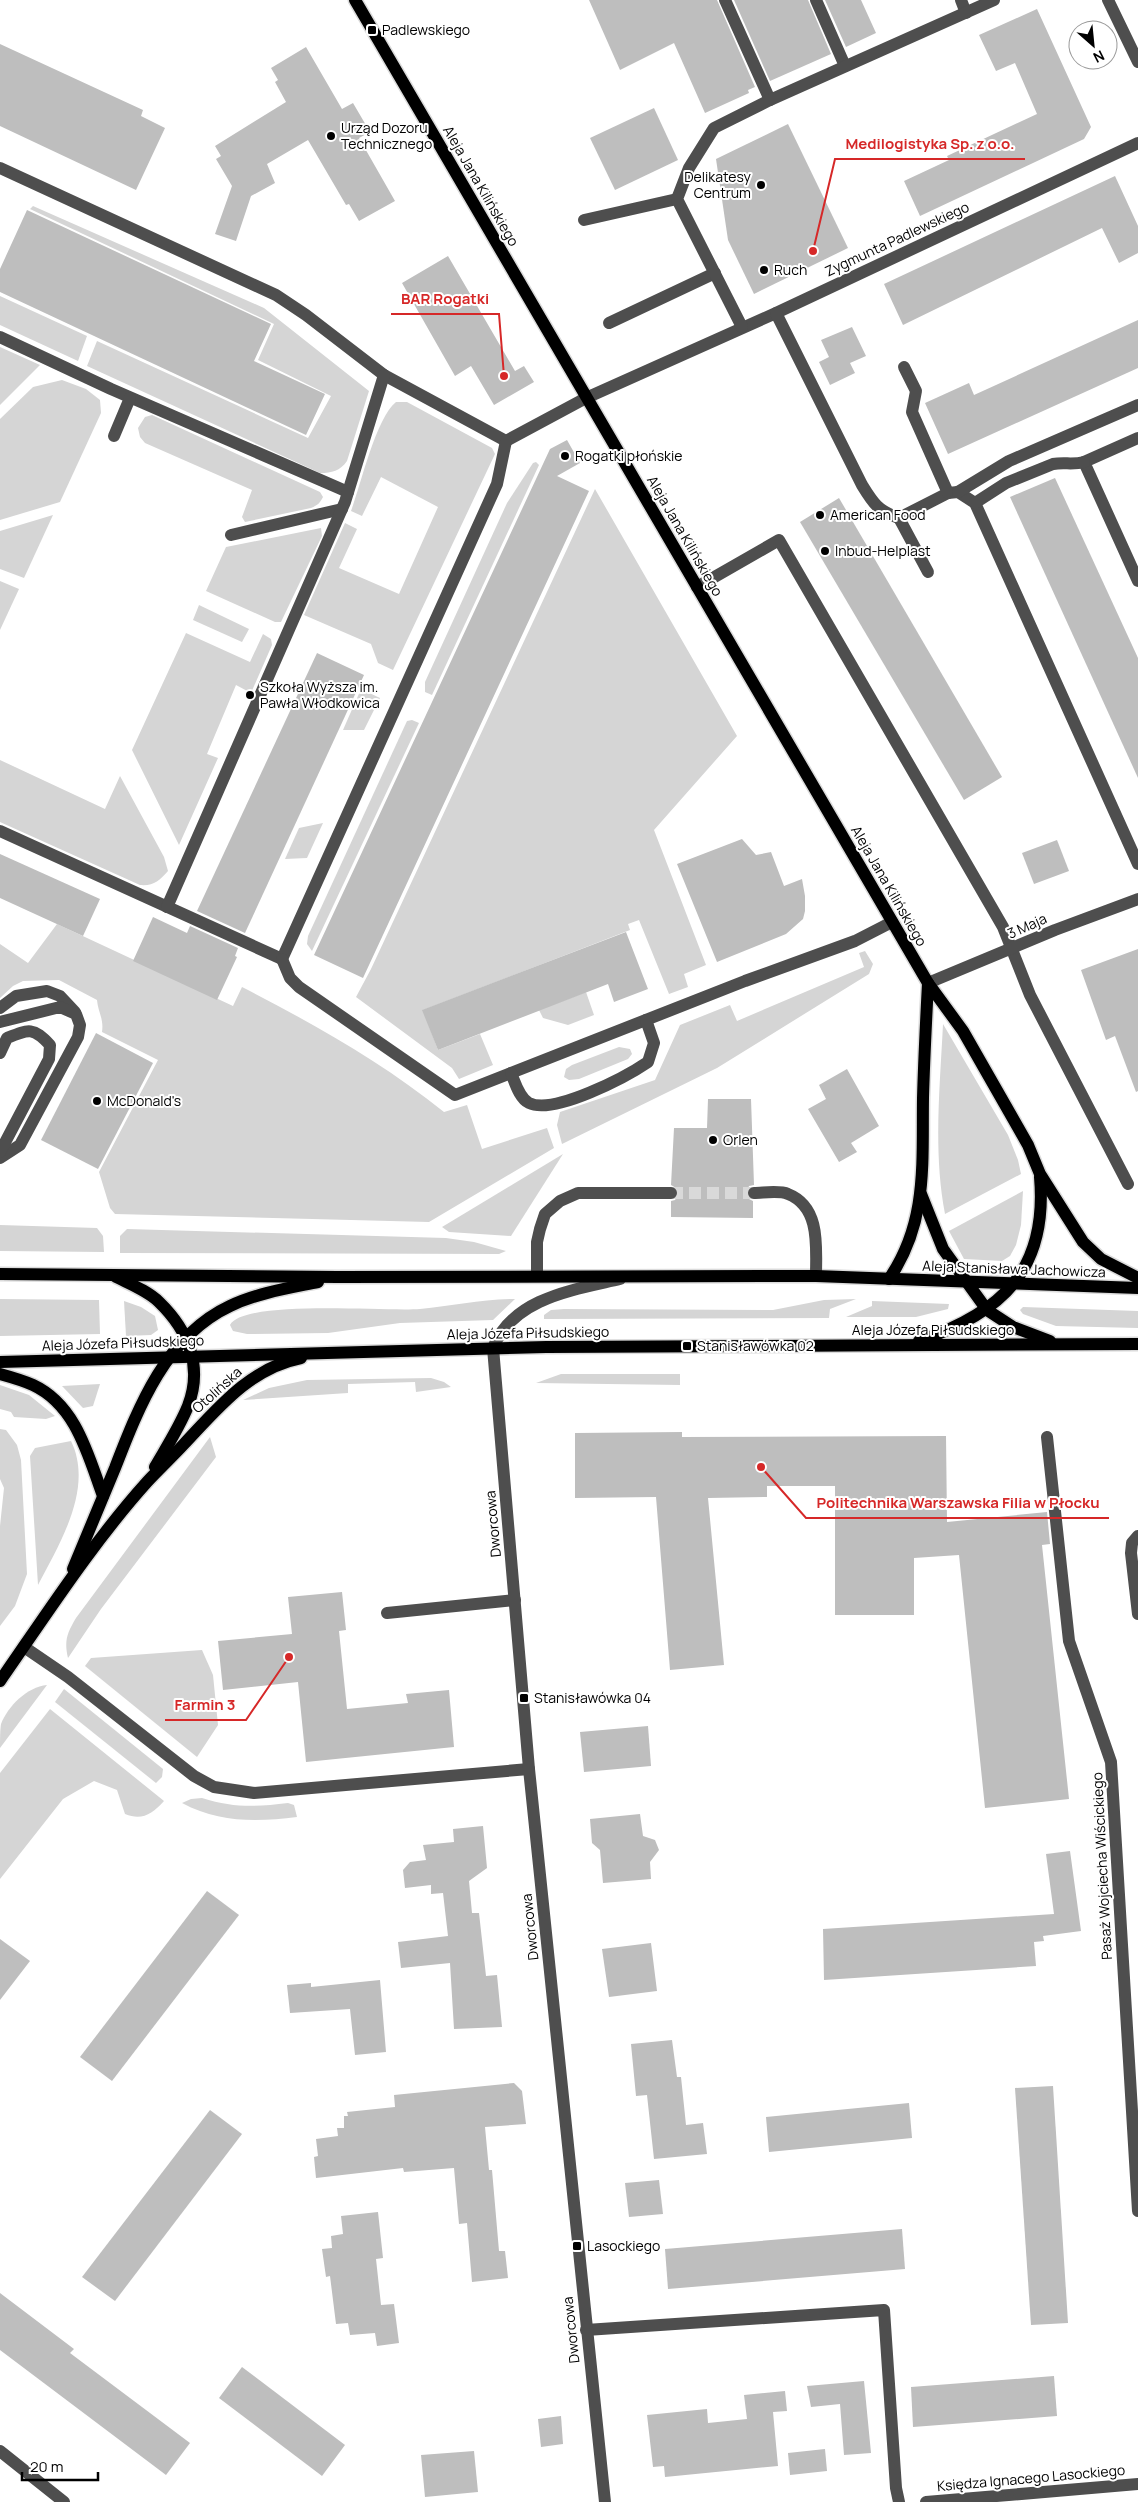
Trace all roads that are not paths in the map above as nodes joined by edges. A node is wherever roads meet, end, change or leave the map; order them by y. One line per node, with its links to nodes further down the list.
1 (355, 0): 23 (main road, Aleja Jana Kilińskiego)
2 (726, 0): 10 (street)
3 (816, 0): 9 (street)
4 (960, 0): 7 (street)
5 (994, 0): 7 (street)
6 (1108, 0): 8 (street)
7 (966, 12): 9 (street)
8 (1138, 62)
9 (845, 66): 10 (street)
10 (770, 100): 13 (street)
11 (1138, 143): 16 (street, Zygmunta Padlewskiego)
12 (0, 168): 21 (street)
13 (677, 199): 14 (street); 15 (street)
14 (584, 220)
15 (714, 272): 17 (street); 18 (street)
16 (776, 313): 18 (street, Zygmunta Padlewskiego); 33 (street)
17 (609, 323)
18 (742, 327): 23 (street, Zygmunta Padlewskiego)
19 (0, 337): 22 (street)
20 (904, 367): 30 (street)
21 (384, 375): 26 (street); 29 (street)
22 (130, 398): 25 (street); 29 (street)
23 (586, 398): 26 (street, Zygmunta Padlewskiego); 37 (main road, Aleja Jana Kilińskiego)
24 (1138, 405): 30 (street)
25 (114, 436)
26 (506, 441): 44 (street)
27 (1137, 443): 28 (street)
28 (1084, 462): 31 (street); 36 (street)
29 (348, 492): 32 (street)
30 (953, 493): 31 (street); 33 (street)
31 (975, 503): 39 (street)
32 (342, 509): 34 (street); 41 (street)
33 (899, 518): 35 (street)
34 (231, 536)
35 (928, 572)
36 (1138, 581)
37 (697, 587): 42 (main road, Aleja Jana Kilińskiego); 43 (street)
38 (0, 831): 41 (street)
39 (1138, 864)
40 (1138, 899): 43 (street, 3 Maja)
41 (167, 907): 44 (street)
42 (892, 922): 45 (main road, Aleja Jana Kilińskiego); 48 (street)
43 (1012, 949): 45 (street, 3 Maja); 55 (street)
44 (282, 959): 51 (street)
45 (928, 984): 54 (main road, Aleja Jana Kilińskiego); 58 (main road)
46 (0, 1008): 47 (street)
47 (76, 1014): 49 (street); 53 (street)
48 (646, 1020): 51 (street); 51 (street)
49 (0, 1022)
50 (0, 1053): 52 (street)
51 (511, 1073)
52 (0, 1152)
53 (0, 1158)
54 (1040, 1174): 65 (main road); 68 (main road)
55 (1128, 1184)
56 (671, 1193): 61 (street)
57 (754, 1193): 63 (street)
58 (921, 1194): 66 (main road); 67 (main road)
59 (0, 1274): 60 (main road)
60 (113, 1275): 64 (main road); 71 (main road, Otolińska)
61 (536, 1275): 62 (main road); 64 (main road)
62 (639, 1275): 63 (main road); 75 (street)
63 (816, 1276): 66 (main road)
64 (337, 1277): 71 (main road, Otolińska)
65 (1138, 1278)
66 (889, 1279): 67 (main road, Aleja Stanisława Jachowicza)
67 (965, 1282): 68 (main road, Aleja Stanisława Jachowicza); 70 (main road)
68 (1013, 1285): 69 (main road, Aleja Stanisława Jachowicza); 70 (main road)
69 (1138, 1288)
70 (987, 1310): 72 (main road); 74 (main road)
71 (186, 1337): 77 (main road, Otolińska); 78 (main road, Otolińska)
72 (1056, 1344): 73 (main road); 74 (main road, Aleja Józefa Piłsudskiego)
73 (1138, 1344)
74 (910, 1345): 75 (main road, Aleja Józefa Piłsudskiego)
75 (493, 1348): 76 (main road, Aleja Józefa Piłsudskiego); 86 (street, Dworcowa)
76 (328, 1353): 77 (main road, Aleja Józefa Piłsudskiego); 82 (main road, Otolińska)
77 (194, 1356): 78 (main road, Aleja Józefa Piłsudskiego); 82 (main road, Otolińska)
78 (170, 1357): 79 (main road, Aleja Józefa Piłsudskiego); 83 (main road, Otolińska)
79 (0, 1362)
80 (0, 1374): 83 (main road)
81 (1047, 1437): 92 (street, Pasaż Wojciecha Wiścickiego)
82 (146, 1483): 85 (main road, Otolińska)
83 (103, 1496): 85 (main road, Otolińska)
84 (1138, 1536): 88 (street)
85 (67, 1584): 89 (main road, Otolińska)
86 (515, 1600): 87 (street); 91 (street, Dworcowa)
87 (387, 1613)
88 (1138, 1614)
89 (24, 1648): 90 (main road, Otolińska); 91 (street)
90 (0, 1681)
91 (529, 1769): 93 (street, Dworcowa)
92 (1138, 2210)
93 (586, 2330): 97 (street, Dworcowa); 98 (street)
94 (0, 2451): 96 (street)
95 (1138, 2484): 99 (street, Księdza Ignacego Lasockiego)
96 (64, 2502)
97 (604, 2502)
98 (899, 2502)
99 (926, 2502)

